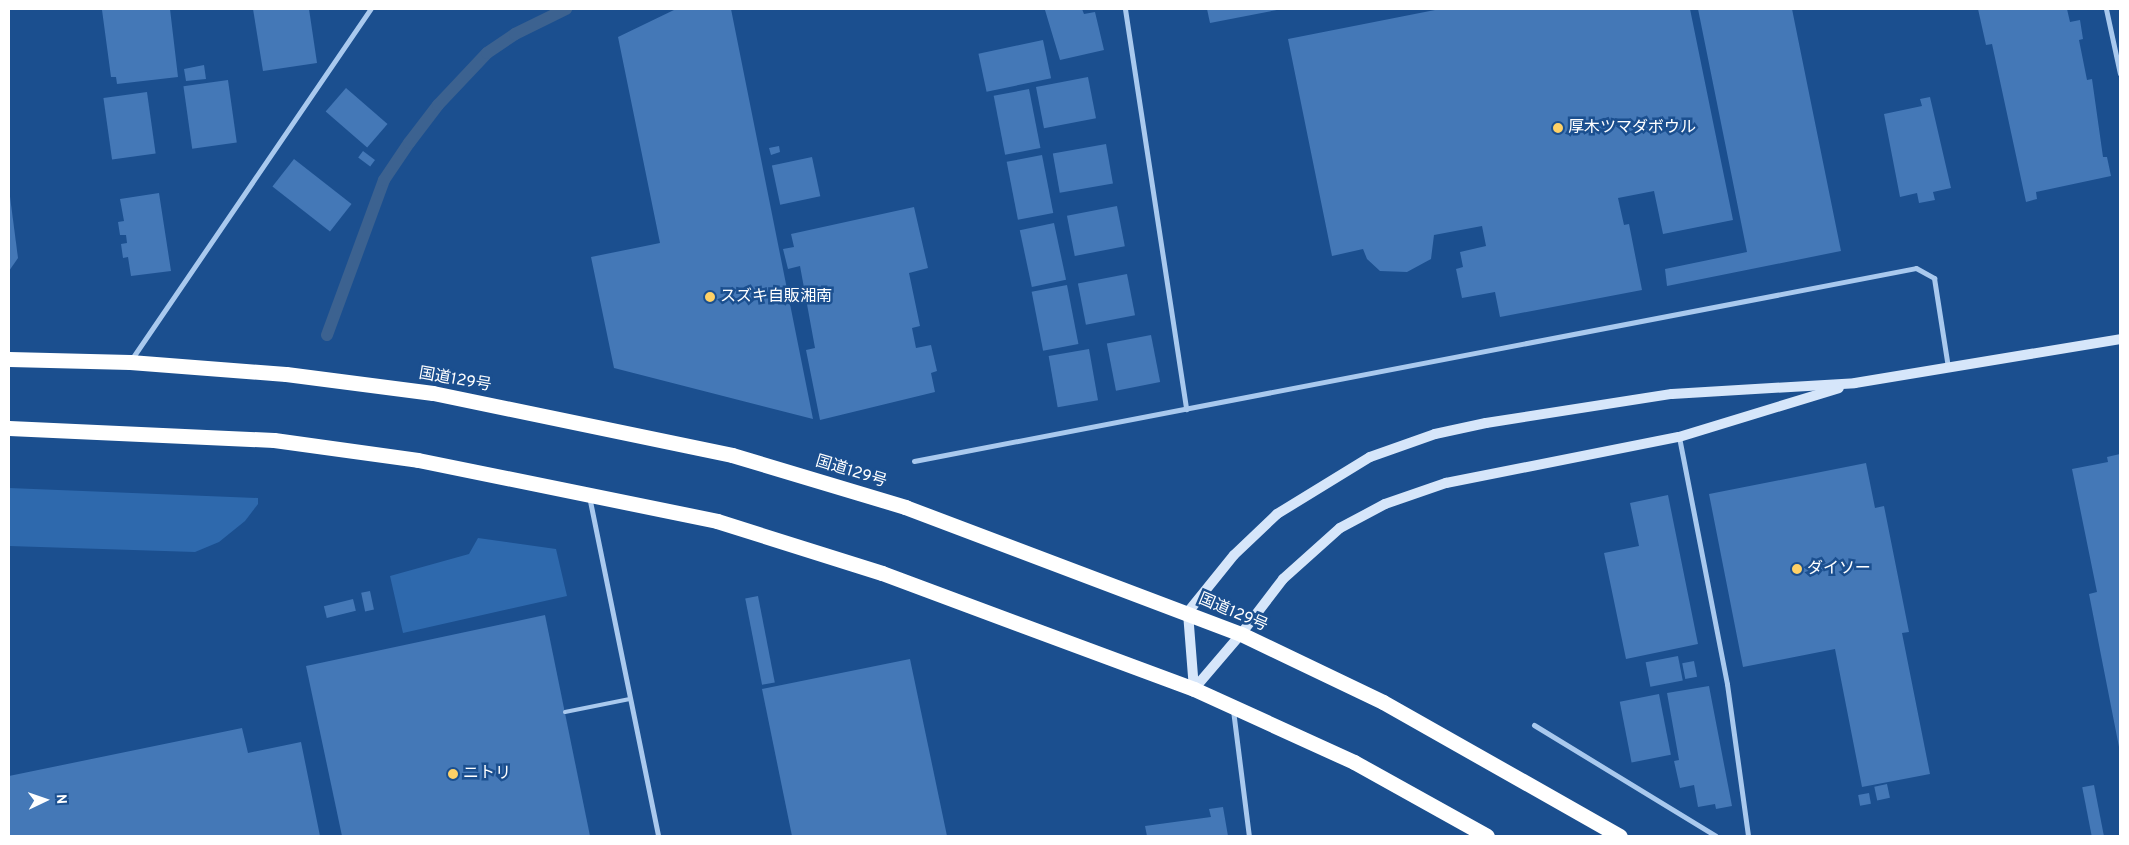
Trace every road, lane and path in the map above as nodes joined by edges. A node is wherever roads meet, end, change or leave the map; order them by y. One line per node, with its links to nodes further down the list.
1 (370, 9): 7 (street)
2 (1125, 9): 10 (street)
3 (2106, 9): 4 (street)
4 (2120, 74)
5 (2120, 339): 8 (street)
6 (9, 359): 7 (highway, 国道129号)
7 (130, 362): 15 (highway, 国道129号)
8 (1948, 367): 9 (street); 10 (street)
9 (1855, 383): 12 (street); 15 (street)
10 (1186, 410): 13 (street)
11 (9, 428): 14 (highway)
12 (1679, 437): 16 (street); 27 (street)
13 (914, 461)
14 (588, 493): 17 (highway); 18 (street)
15 (1188, 612): 16 (highway, 国道129号); 17 (street)
16 (1241, 634): 17 (street); 25 (highway, 国道129号)
17 (1194, 689): 19 (highway)
18 (630, 699): 20 (lane); 22 (street)
19 (1232, 706): 23 (street); 24 (highway)
20 (565, 712)
21 (1534, 725): 26 (street)
22 (658, 836)
23 (1248, 836)
24 (1487, 836)
25 (1620, 836)
26 (1716, 836)
27 (1748, 836)

